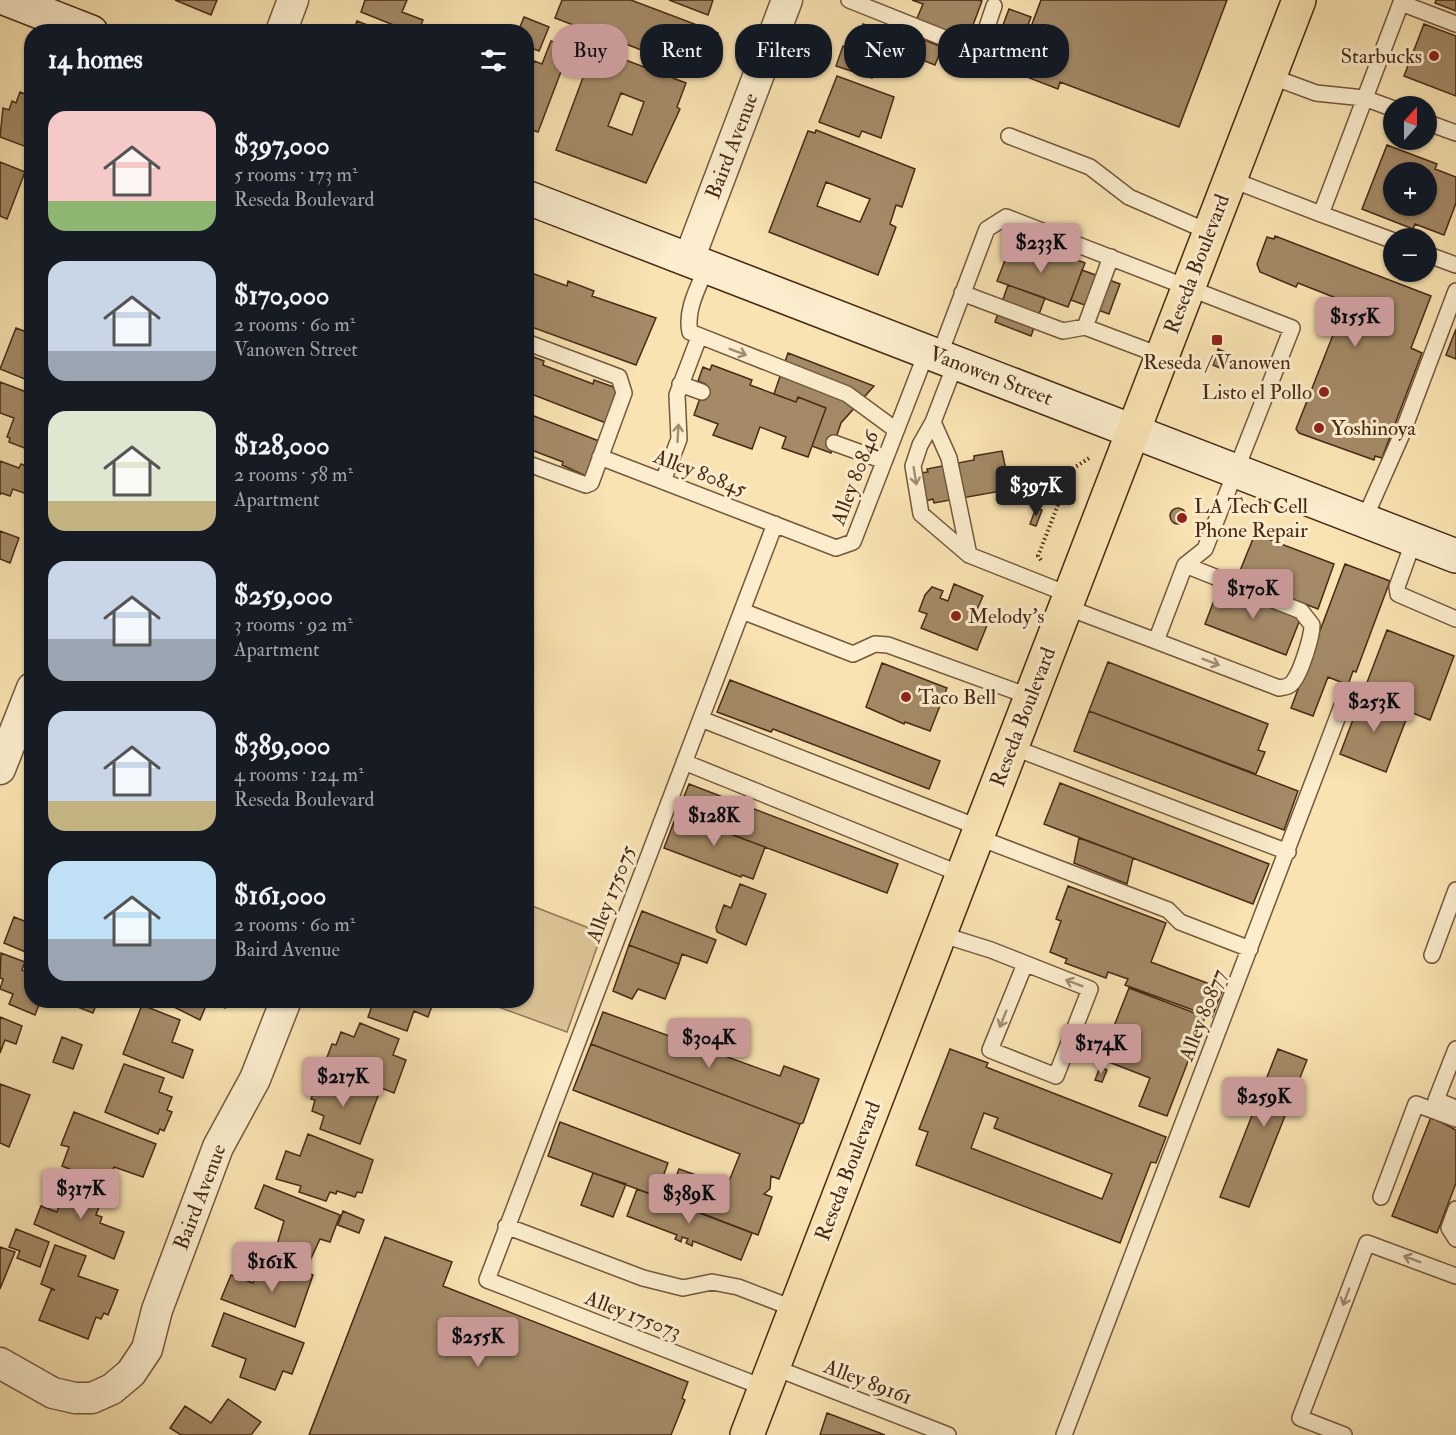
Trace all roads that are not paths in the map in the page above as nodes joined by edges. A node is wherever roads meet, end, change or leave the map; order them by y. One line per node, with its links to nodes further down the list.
1 (9, 0): 8 (main road)
2 (293, 0): 9 (street)
3 (787, 0): 24 (street, Baird Avenue)
4 (849, 0): 7 (lane)
5 (1299, 0): 11 (main road, Reseda Boulevard)
6 (1401, 1): 10 (lane); 12 (lane)
7 (994, 6)
8 (70, 24)
9 (284, 24)
10 (1456, 24)
11 (1270, 76): 12 (lane); 17 (main road, Reseda Boulevard)
12 (1365, 98): 13 (lane); 19 (lane)
13 (1383, 105)
14 (1437, 126): 15 (lane)
15 (1456, 133)
16 (1009, 136): 20 (lane)
17 (1230, 179): 19 (lane); 20 (main road, Reseda Boulevard)
18 (534, 200): 24 (main road, Vanowen Street)
19 (1321, 214): 21 (lane)
20 (1209, 232): 26 (main road, Reseda Boulevard)
21 (1383, 237)
22 (1111, 257): 26 (lane); 28 (lane); 29 (lane)
23 (1437, 258): 25 (lane)
24 (698, 262): 30 (lane); 32 (main road, Vanowen Street)
25 (1456, 265)
26 (1189, 286): 33 (main road, Reseda Boulevard); 43 (lane)
27 (1456, 291): 45 (lane)
28 (962, 293): 29 (lane); 32 (lane)
29 (1085, 327): 33 (lane)
30 (699, 337): 34 (lane); 37 (lane, one-way to 37)
31 (534, 345): 40 (lane)
32 (940, 356): 36 (lane); 37 (lane, Alley 80846); 38 (main road, Vanowen Street)
33 (1162, 356): 38 (main road, Reseda Boulevard)
34 (681, 384): 35 (lane); 44 (lane, one-way to 34)
35 (702, 392)
36 (933, 422): 48 (lane); 48 (lane, one-way to 48)
37 (896, 430): 41 (lane, Alley 80846)
38 (1132, 431): 43 (main road, Vanowen Street); 51 (main road, Reseda Boulevard)
39 (834, 443): 41 (lane)
40 (606, 459): 42 (lane); 44 (lane, Alley 80845)
41 (884, 461): 46 (lane, Alley 80846)
42 (534, 466)
43 (1234, 470): 45 (main road, Vanowen Street); 50 (lane)
44 (663, 481): 46 (lane, Alley 80845)
45 (1364, 520): 47 (main road, Vanowen Street)
46 (775, 524): 52 (lane, Alley 175075)
47 (1414, 540): 49 (main road, Vanowen Street); 53 (lane)
48 (969, 555): 51 (lane)
49 (1456, 556)
50 (1185, 566): 54 (lane); 54 (lane, one-way to 50)
51 (1068, 601): 54 (lane); 55 (main road, Reseda Boulevard)
52 (742, 610): 55 (lane); 58 (lane, Alley 175075)
53 (1456, 619)
54 (1156, 641)
55 (1030, 697): 59 (main road, Reseda Boulevard)
56 (1343, 703): 63 (lane, Alley 80877)
57 (24, 708): 61 (street)
58 (701, 719): 60 (lane, Alley 175075); 62 (lane)
59 (1012, 747): 62 (main road, Reseda Boulevard); 63 (lane)
60 (684, 762): 64 (lane); 76 (lane, Alley 175075)
61 (0, 769)
62 (979, 833): 64 (main road, Reseda Boulevard); 67 (lane)
63 (1288, 852): 67 (lane, Alley 80877)
64 (963, 875): 66 (main road, Reseda Boulevard)
65 (1456, 890): 68 (lane)
66 (940, 934): 69 (lane); 80 (main road, Reseda Boulevard)
67 (1251, 949): 85 (lane, Alley 80877)
68 (1432, 955)
69 (1025, 964): 69 (lane, one-way to 69)
70 (283, 1008): 81 (street, Baird Avenue)
71 (1456, 1048): 72 (lane)
72 (1456, 1108)
73 (1456, 1119): 74 (lane)
74 (1381, 1197)
75 (1456, 1209): 77 (lane)
76 (507, 1226): 79 (lane, Alley 175075); 80 (lane)
77 (1456, 1239)
78 (1456, 1276): 86 (lane, one-way to 86)
79 (487, 1280): 82 (lane, Alley 175073)
80 (795, 1309): 82 (main road, Reseda Boulevard)
81 (0, 1363)
82 (769, 1377): 83 (main road, Reseda Boulevard); 84 (lane, Alley 89161)
83 (747, 1435)
84 (948, 1435)
85 (1064, 1435)
86 (1344, 1435)

